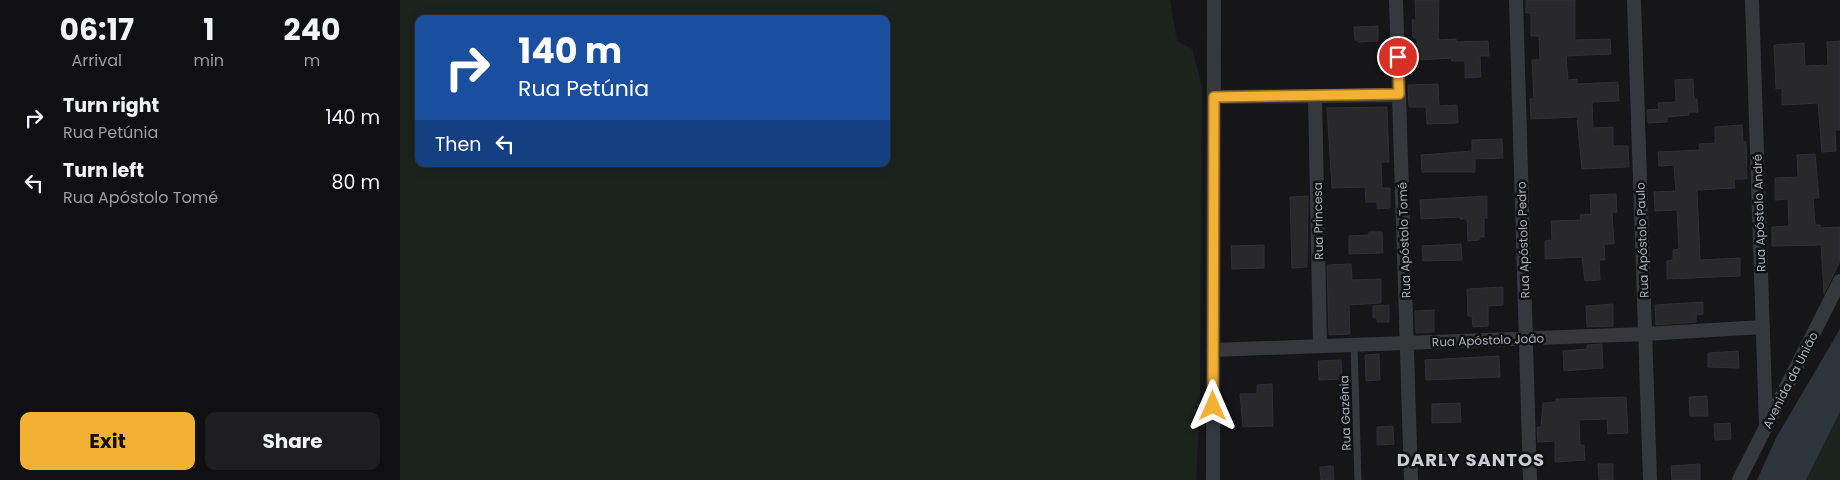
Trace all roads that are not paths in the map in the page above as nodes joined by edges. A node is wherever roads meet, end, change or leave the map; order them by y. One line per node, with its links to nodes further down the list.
1 (1214, 0): 8 (street)
2 (1396, 0): 6 (street, Rua Apóstolo Tomé)
3 (1516, 0): 12 (street, Rua Apóstolo Pedro)
4 (1634, 0): 11 (street, Rua Apóstolo Paulo)
5 (1752, 0): 10 (street, Rua Apóstolo André)
6 (1399, 94): 7 (street); 13 (street, Rua Apóstolo Tomé)
7 (1315, 96): 8 (street); 15 (street, Rua Princesa)
8 (1214, 97): 16 (street)
9 (1840, 281): 17 (street, Avenida da União)
10 (1763, 327): 11 (street, Rua Apóstolo João); 17 (street, Rua Apóstolo André)
11 (1645, 334): 12 (street, Rua Apóstolo João); 22 (street, Rua Apóstolo Paulo)
12 (1526, 339): 13 (street, Rua Apóstolo João); 21 (street, Rua Apóstolo Pedro)
13 (1407, 343): 14 (street, Rua Apóstolo João); 20 (street, Rua Apóstolo Tomé)
14 (1354, 345): 15 (street, Rua Apóstolo João); 19 (lane, Rua Gazênia)
15 (1320, 346): 16 (street, Rua Apóstolo João)
16 (1213, 350): 18 (street)
17 (1766, 426): 23 (street, Avenida da União)
18 (1213, 480)
19 (1358, 480)
20 (1411, 480)
21 (1530, 480)
22 (1650, 480)
23 (1739, 480)

